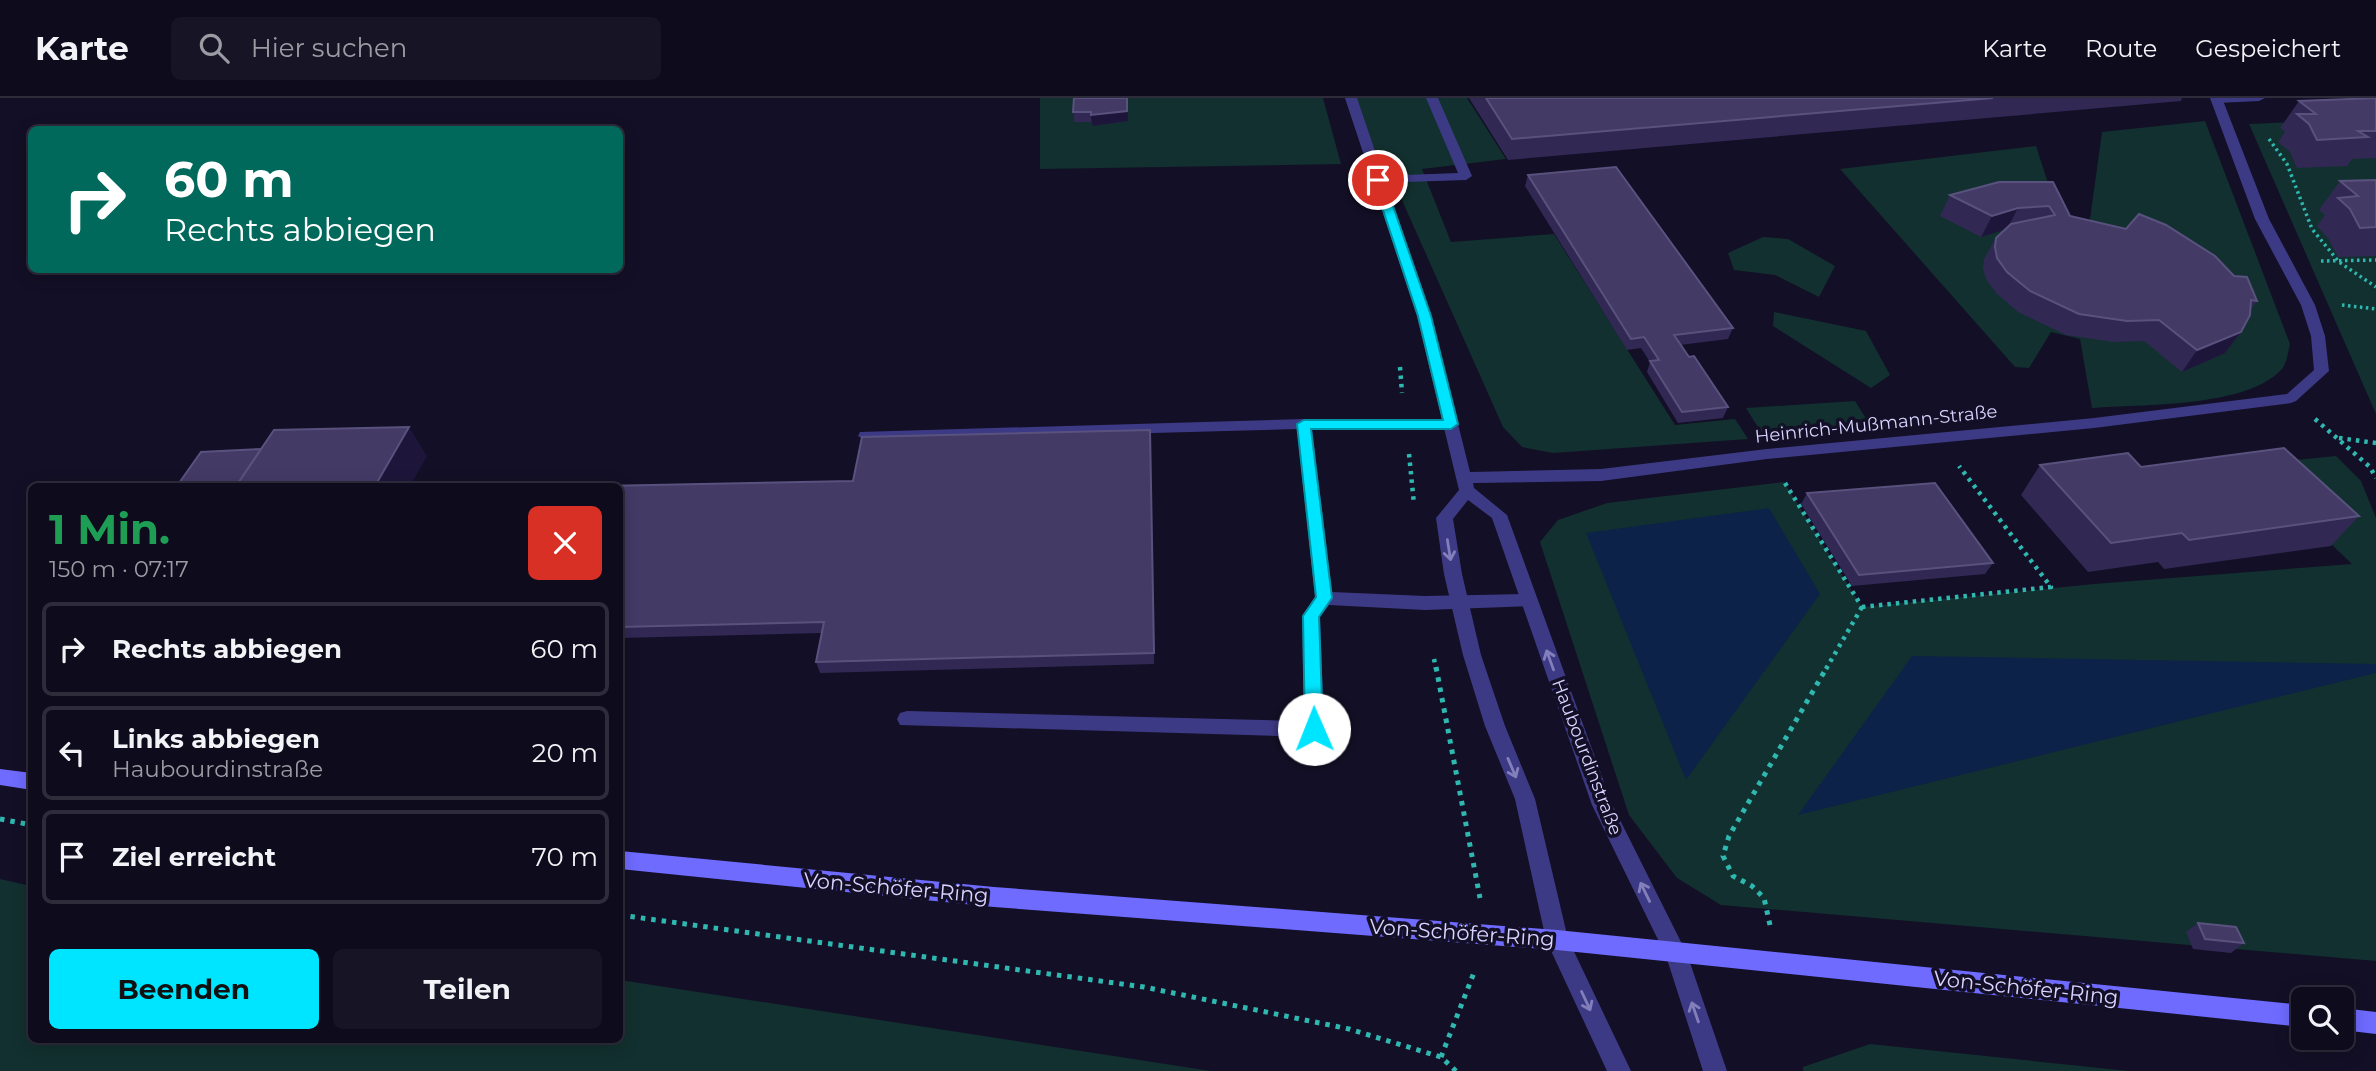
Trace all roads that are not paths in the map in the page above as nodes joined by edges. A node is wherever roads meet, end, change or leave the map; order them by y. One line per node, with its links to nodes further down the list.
1 (1351, 98): 6 (street)
2 (1432, 98): 6 (street)
3 (2259, 98): 5 (street)
4 (2217, 99): 5 (street); 10 (street, Heinrich-Mußmann-Straße)
5 (2244, 99)
6 (1378, 180): 8 (street)
7 (1304, 424): 8 (street); 9 (street); 11 (street)
8 (1451, 424): 10 (street)
9 (866, 436)
10 (1466, 484): 12 (street, Haubourdinstraße); 13 (street, one-way to 13)
11 (1324, 598): 13 (street); 14 (street)
12 (1529, 601): 13 (street); 19 (street, Haubourdinstraße, one-way to 12)
13 (1459, 603): 18 (street, one-way to 18)
14 (907, 719)
15 (0, 777): 16 (main road)
16 (28, 781)
17 (623, 860): 18 (main road, Von-Schöfer-Ring)
18 (1557, 940): 19 (main road, Von-Schöfer-Ring); 23 (street, one-way to 23)
19 (1676, 954): 20 (main road, Von-Schöfer-Ring); 24 (street, Haubourdinstraße, one-way to 19)
20 (2291, 1015)
21 (2354, 1021): 22 (main road)
22 (2376, 1023)
23 (1619, 1071)
24 (1715, 1071)

